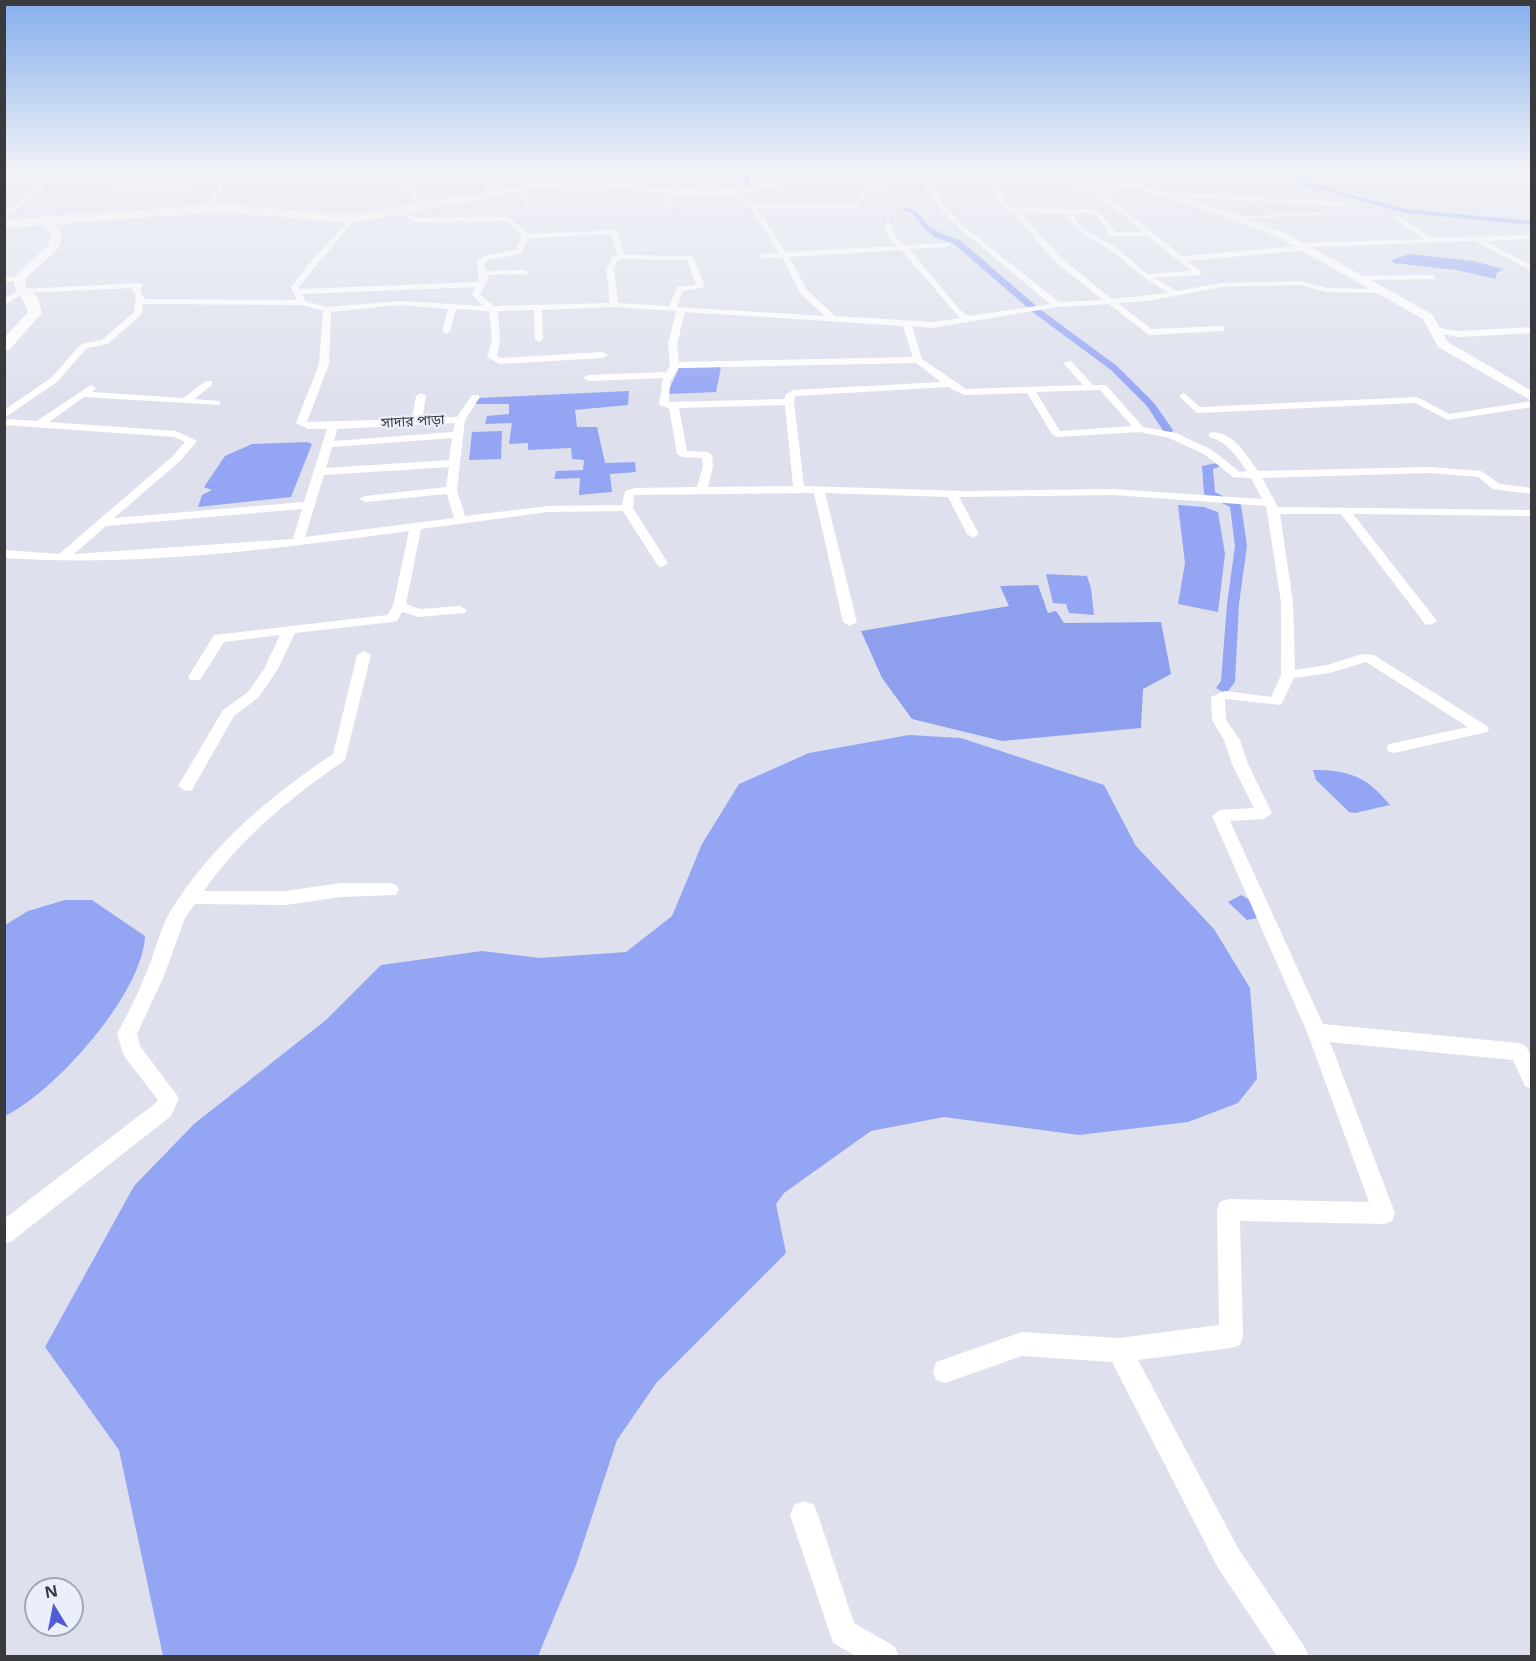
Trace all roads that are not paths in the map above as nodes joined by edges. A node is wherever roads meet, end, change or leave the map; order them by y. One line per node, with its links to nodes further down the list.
1 (903, 248): 43 (street)
2 (52, 249): 27 (main road)
3 (327, 249): 29 (street)
4 (520, 249): 21 (street)
5 (619, 249): 17 (street)
6 (779, 249): 15 (street)
7 (893, 249): 15 (street)
8 (989, 249): 36 (street)
9 (1048, 249): 32 (street)
10 (1112, 249): 22 (street)
11 (1167, 249): 18 (street)
12 (1281, 249): 18 (street)
13 (1309, 249): 24 (street)
14 (1496, 249): 19 (street)
15 (783, 254): 16 (street); 42 (street)
16 (763, 256)
17 (622, 258): 35 (street); 41 (street)
18 (1179, 259): 22 (street)
19 (1532, 268)
20 (525, 272): 21 (street)
21 (483, 273): 26 (street)
22 (1145, 276): 30 (street)
23 (1433, 277): 24 (street)
24 (1357, 278): 28 (street)
25 (4, 280): 27 (street)
26 (481, 284): 29 (street); 40 (street)
27 (21, 285): 31 (street); 33 (street); 51 (main road)
28 (1381, 291): 30 (street); 47 (street)
29 (297, 292): 34 (street)
30 (1174, 292): 32 (street)
31 (138, 301): 34 (street); 75 (street)
32 (1107, 301): 36 (street); 46 (street)
33 (4, 303)
34 (302, 303): 39 (street)
35 (614, 305): 37 (street); 41 (street)
36 (1057, 305): 43 (street)
37 (538, 307): 40 (street); 50 (street)
38 (452, 308): 39 (street); 40 (street); 49 (street)
39 (327, 309): 80 (street, সাদার পাড়া)
40 (489, 309): 53 (street)
41 (677, 310): 42 (street); 56 (street)
42 (833, 319): 44 (street)
43 (971, 319): 44 (street); 45 (street)
44 (907, 324): 54 (street)
45 (989, 327)
46 (1221, 328)
47 (1434, 330): 48 (street); 69 (street)
48 (1532, 330)
49 (446, 331)
50 (539, 339)
51 (5, 346)
52 (603, 355): 53 (street)
53 (535, 359): 57 (street)
54 (918, 360): 56 (street); 61 (street)
55 (1068, 363): 63 (street)
56 (675, 365): 58 (street)
57 (536, 372)
58 (668, 375): 59 (street); 74 (street)
59 (588, 378)
60 (209, 383): 70 (street)
61 (950, 384): 64 (street); 71 (street)
62 (94, 386): 65 (street)
63 (1090, 387): 64 (street); 81 (street)
64 (1030, 390): 81 (street)
65 (83, 394): 70 (street); 79 (street)
66 (421, 396): 77 (street)
67 (1184, 396): 73 (street)
68 (475, 397): 76 (street)
69 (1532, 398)
70 (185, 401): 72 (street)
71 (789, 402): 74 (street); 89 (street)
72 (218, 403)
73 (1532, 404)
74 (674, 406): 88 (street)
75 (4, 415)
76 (460, 420): 77 (street, সাদার পাড়া); 82 (street, সাদার পাড়া)
77 (417, 421): 80 (street, সাদার পাড়া)
78 (4, 422): 79 (street)
79 (40, 423): 101 (street)
80 (333, 426): 84 (street)
81 (1140, 429): 87 (street)
82 (457, 435): 84 (street); 85 (street, সাদার পাড়া)
83 (1214, 435): 87 (street)
84 (329, 444): 86 (street)
85 (455, 463): 86 (street); 90 (street, সাদার পাড়া)
86 (320, 472): 95 (street)
87 (1256, 477): 92 (street); 96 (street)
88 (702, 488): 89 (street); 97 (street)
89 (799, 489): 91 (street)
90 (451, 490): 94 (street); 100 (street, সাদার পাড়া)
91 (819, 490): 93 (street); 111 (street)
92 (1532, 491)
93 (952, 494): 96 (street); 103 (street)
94 (365, 499)
95 (311, 505): 101 (street); 104 (street)
96 (1272, 507): 98 (street); 114 (street)
97 (627, 508): 100 (street); 107 (street)
98 (1345, 512): 99 (street); 110 (street)
99 (1532, 513)
100 (461, 522): 102 (street)
101 (102, 523): 106 (street)
102 (415, 528): 104 (street); 108 (street)
103 (973, 534)
104 (298, 542): 106 (street)
105 (4, 554): 106 (street)
106 (62, 558)
107 (662, 563)
108 (399, 606): 109 (street); 112 (street)
109 (460, 609)
110 (1430, 621)
111 (850, 622)
112 (289, 631): 115 (street); 117 (street)
113 (364, 655): 119 (street)
114 (1288, 675): 116 (street); 120 (street)
115 (195, 677)
116 (1394, 748)
117 (186, 786)
118 (390, 890): 119 (street)
119 (190, 897): 122 (street)
120 (1317, 1032): 121 (street); 123 (street)
121 (1532, 1080)
122 (4, 1233)
123 (1119, 1350): 124 (street); 127 (street)
124 (945, 1371)
125 (804, 1515): 126 (street)
126 (884, 1656)
127 (1294, 1656)

